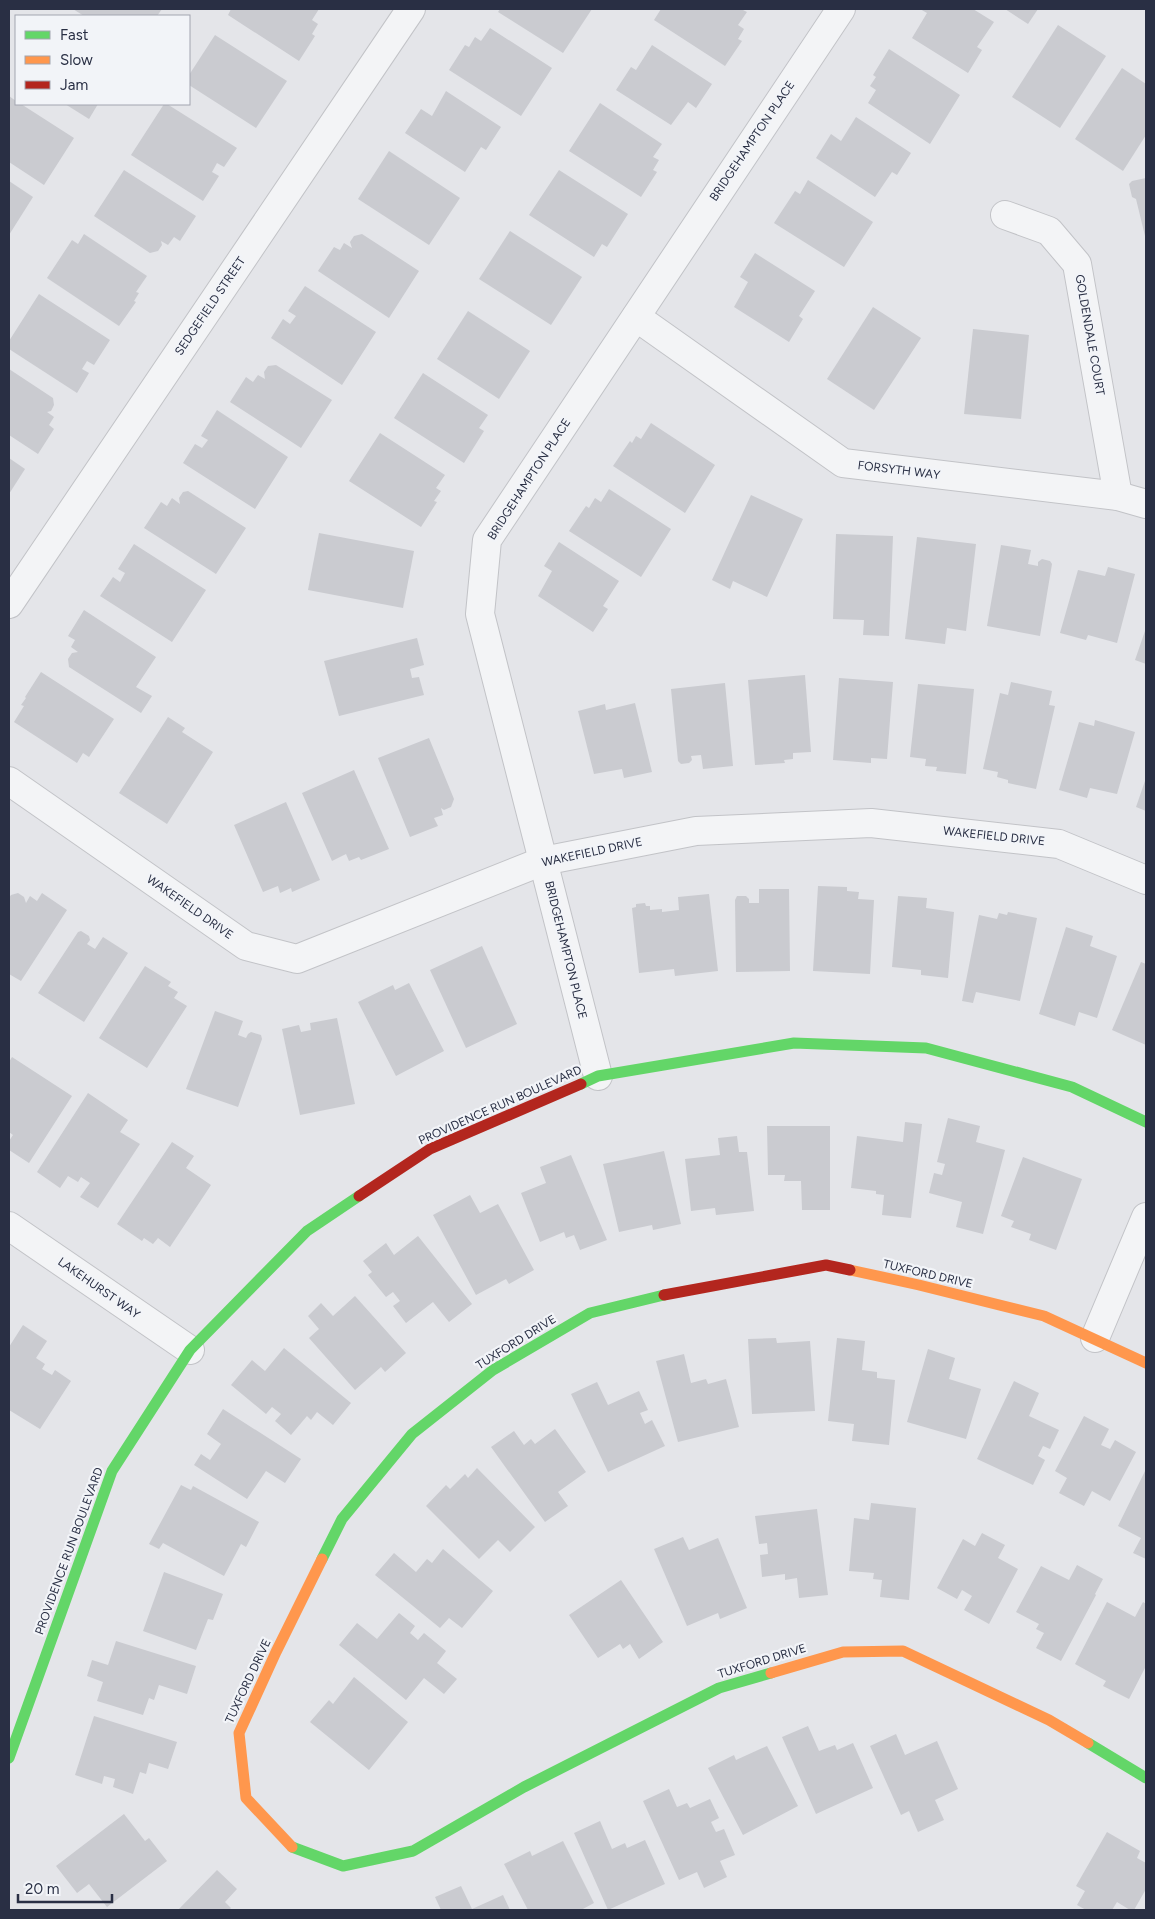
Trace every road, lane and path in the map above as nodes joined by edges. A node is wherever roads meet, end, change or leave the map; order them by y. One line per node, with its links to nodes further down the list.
1 (410, 9): 7 (street, SEDGEFIELD STREET)
2 (841, 9): 4 (street, BRIDGEHAMPTON PLACE)
3 (1005, 215): 5 (street, GOLDENDALE COURT)
4 (636, 317): 5 (street, FORSYTH WAY); 9 (street, BRIDGEHAMPTON PLACE)
5 (1118, 496): 6 (street, FORSYTH WAY)
6 (1146, 504)
7 (9, 604)
8 (9, 781): 9 (street, WAKEFIELD DRIVE)
9 (543, 861): 10 (street, WAKEFIELD DRIVE); 11 (street, BRIDGEHAMPTON PLACE)
10 (1146, 880)
11 (598, 1076): 12 (street, PROVIDENCE RUN BOULEVARD); 16 (street, PROVIDENCE RUN BOULEVARD)
12 (1146, 1122)
13 (1146, 1217): 15 (street)
14 (9, 1226): 16 (street, LAKEHURST WAY)
15 (1095, 1338): 17 (street, TUXFORD DRIVE); 19 (street, TUXFORD DRIVE)
16 (190, 1350): 18 (street, PROVIDENCE RUN BOULEVARD)
17 (1146, 1363)
18 (9, 1758)
19 (1146, 1778)

